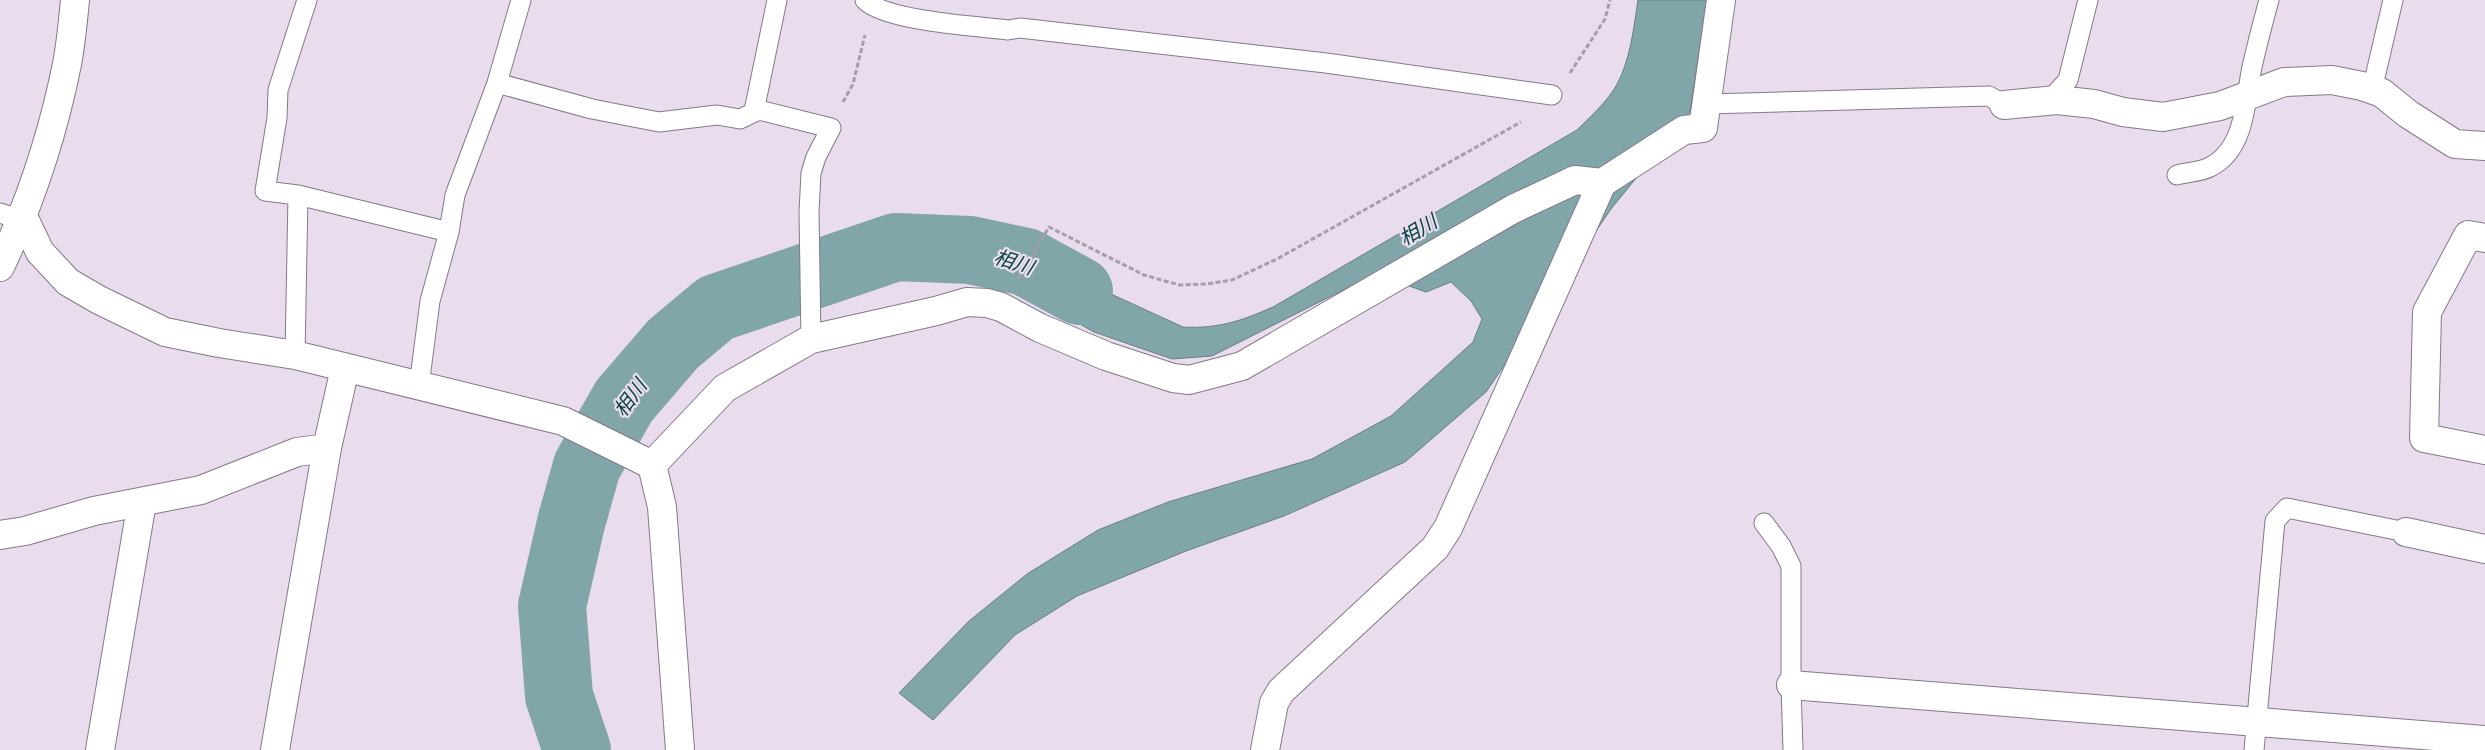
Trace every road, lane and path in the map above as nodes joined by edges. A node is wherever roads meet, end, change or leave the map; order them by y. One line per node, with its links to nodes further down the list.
1 (75, 0): 25 (street)
2 (307, 0): 24 (lane)
3 (521, 0): 12 (lane)
4 (777, 0): 19 (lane)
5 (865, 0): 14 (lane)
6 (1610, 0): 14 (path)
7 (1721, 0): 17 (street)
8 (2088, 0): 16 (lane)
9 (2269, 0): 15 (lane)
10 (2392, 0): 13 (lane)
11 (866, 30): 20 (path)
12 (497, 83): 19 (lane); 26 (lane)
13 (2372, 90): 15 (street); 21 (street)
14 (1552, 95): 29 (path)
15 (2249, 95): 16 (street); 22 (lane)
16 (2050, 101): 18 (street)
17 (1707, 104): 18 (lane); 23 (street)
18 (2004, 105)
19 (754, 111): 20 (lane)
20 (831, 128): 30 (lane)
21 (2485, 146)
22 (2177, 175)
23 (1602, 182): 30 (street); 48 (street)
24 (298, 196): 26 (lane); 31 (lane)
25 (14, 216): 28 (street); 31 (street)
26 (449, 232): 33 (lane)
27 (2485, 238): 35 (street)
28 (0, 267)
29 (1014, 287)
30 (811, 339): 36 (street)
31 (294, 355): 32 (street)
32 (345, 368): 33 (street); 34 (street)
33 (419, 386): 36 (street)
34 (327, 448): 37 (street); 46 (street)
35 (2485, 450)
36 (652, 465): 47 (street)
37 (142, 502): 40 (street); 45 (street)
38 (1764, 524): 42 (lane)
39 (2406, 532): 41 (street); 43 (lane)
40 (0, 535)
41 (2485, 549)
42 (1790, 685): 43 (street); 49 (lane)
43 (2257, 722): 44 (street); 50 (lane)
44 (2485, 740)
45 (100, 750)
46 (275, 750)
47 (680, 750)
48 (1265, 750)
49 (1793, 750)
50 (2254, 750)

